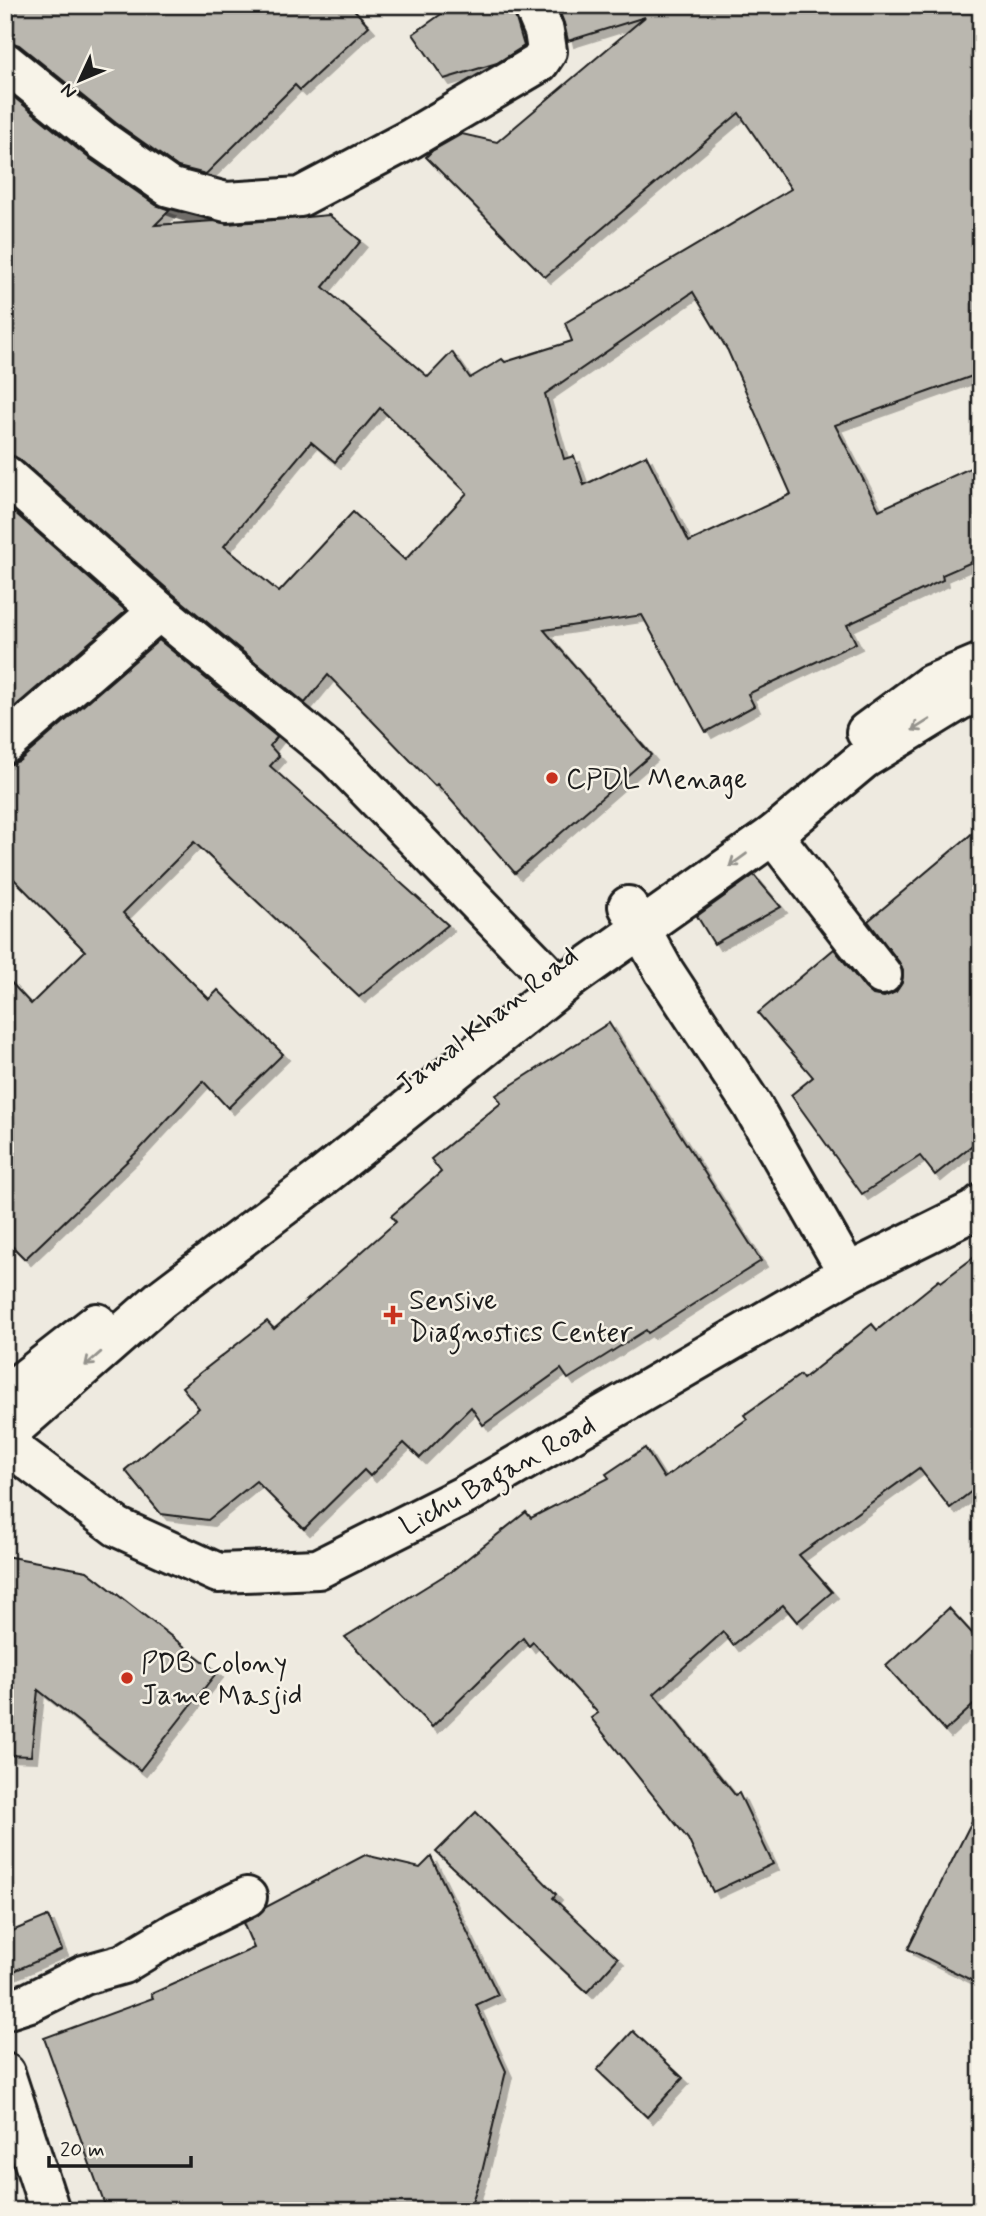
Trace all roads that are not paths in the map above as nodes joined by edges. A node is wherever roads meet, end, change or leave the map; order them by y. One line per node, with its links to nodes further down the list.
1 (533, 5): 2 (street)
2 (5, 62)
3 (5, 475): 4 (street)
4 (159, 611): 7 (street); 10 (street)
5 (981, 663): 9 (street, Jamal Khan Road)
6 (981, 693): 8 (street, one-way to 8)
7 (5, 744)
8 (773, 835): 9 (street, one-way to 9); 11 (street)
9 (634, 918): 10 (street, Jamal Khan Road); 13 (street); 15 (street, one-way to 15)
10 (546, 973): 14 (street, Jamal Khan Road)
11 (882, 975)
12 (981, 1204): 13 (street, Lichu Bagan Road)
13 (848, 1273): 16 (street, Lichu Bagan Road)
14 (5, 1395)
15 (5, 1436)
16 (5, 1443)
17 (247, 1897): 18 (street)
18 (5, 2011)
19 (5, 2073): 20 (street)
20 (50, 2211)

